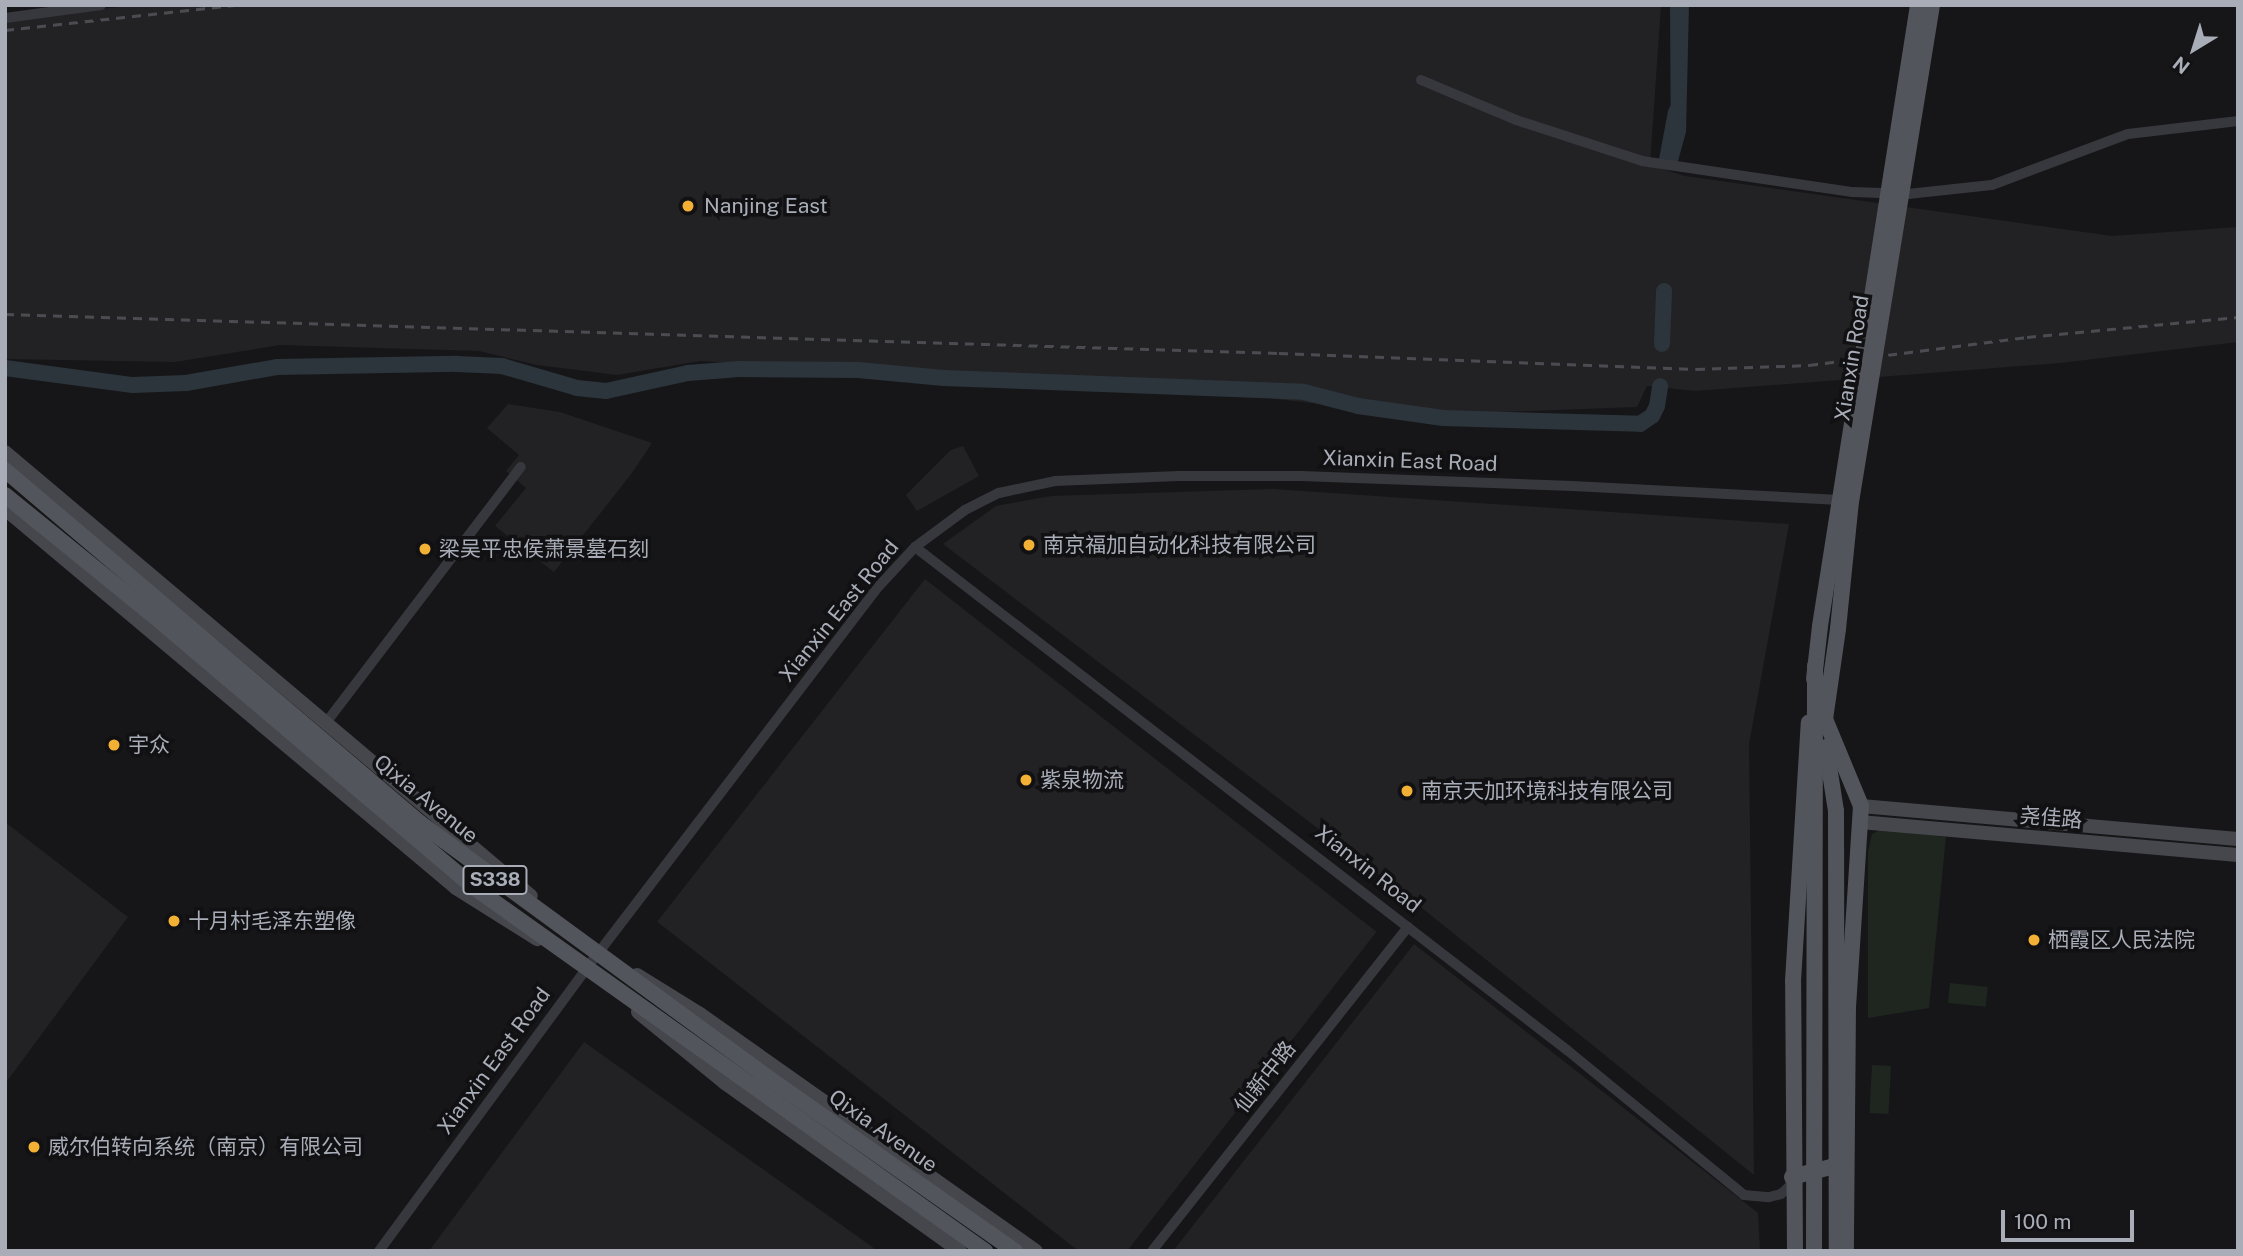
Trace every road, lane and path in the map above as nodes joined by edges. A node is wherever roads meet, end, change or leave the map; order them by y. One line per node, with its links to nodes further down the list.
1 (101, 5): 4 (street)
2 (1918, 5): 11 (main road, Xianxin Road, bridge)
3 (1932, 5): 15 (main road, Xianxin Road, bridge)
4 (5, 18)
5 (1421, 80): 6 (street)
6 (2238, 121)
7 (5, 452): 16 (street)
8 (521, 467): 16 (street)
9 (5, 470): 21 (main road, Qixia Avenue / S338)
10 (5, 495): 22 (main road, Qixia Avenue / S338)
11 (1840, 500): 13 (street, Xianxin East Road); 14 (main road, Xianxin Road, bridge)
12 (5, 509): 22 (street)
13 (915, 547): 20 (street, Xianxin Road); 21 (street, Xianxin East Road)
14 (1815, 666): 24 (main road, Xianxin Road); 32 (main road, Xianxin Road, bridge)
15 (1825, 719): 17 (main road, Xianxin Road); 33 (main road, Xianxin Road, bridge)
16 (325, 724): 21 (street)
17 (1861, 814): 18 (street, 尧佳路); 19 (street, 尧佳路); 23 (main road, Xianxin Road)
18 (2237, 837)
19 (2238, 855)
20 (1408, 926): 24 (street, Xianxin Road); 30 (street, 仙新中路)
21 (599, 952): 22 (street, Xianxin East Road); 28 (main road, Qixia Avenue / S338); 29 (street)
22 (587, 968): 25 (street, Xianxin East Road); 26 (street); 27 (main road, Qixia Avenue / S338)
23 (1848, 1154): 24 (main road, Xianxin Road); 34 (main road, Xianxin Road)
24 (1792, 1177): 31 (main road, Xianxin Road)
25 (379, 1251)
26 (960, 1251)
27 (985, 1251)
28 (1015, 1251)
29 (1035, 1251)
30 (1152, 1251)
31 (1795, 1251)
32 (1814, 1251)
33 (1837, 1251)
34 (1846, 1251)

